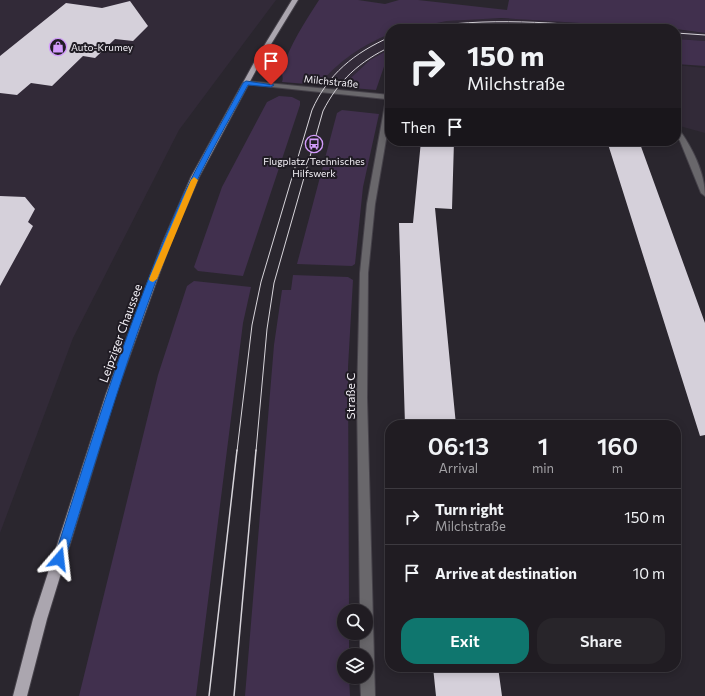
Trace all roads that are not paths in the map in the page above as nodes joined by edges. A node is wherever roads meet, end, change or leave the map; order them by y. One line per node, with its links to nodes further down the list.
1 (295, 0): 2 (main road, Leipziger Chaussee)
2 (246, 83): 3 (street, Milchstraße); 7 (main road, Leipziger Chaussee)
3 (385, 97)
4 (385, 125): 8 (street, Straße C)
5 (681, 137): 6 (street)
6 (705, 193)
7 (20, 696)
8 (368, 696)

